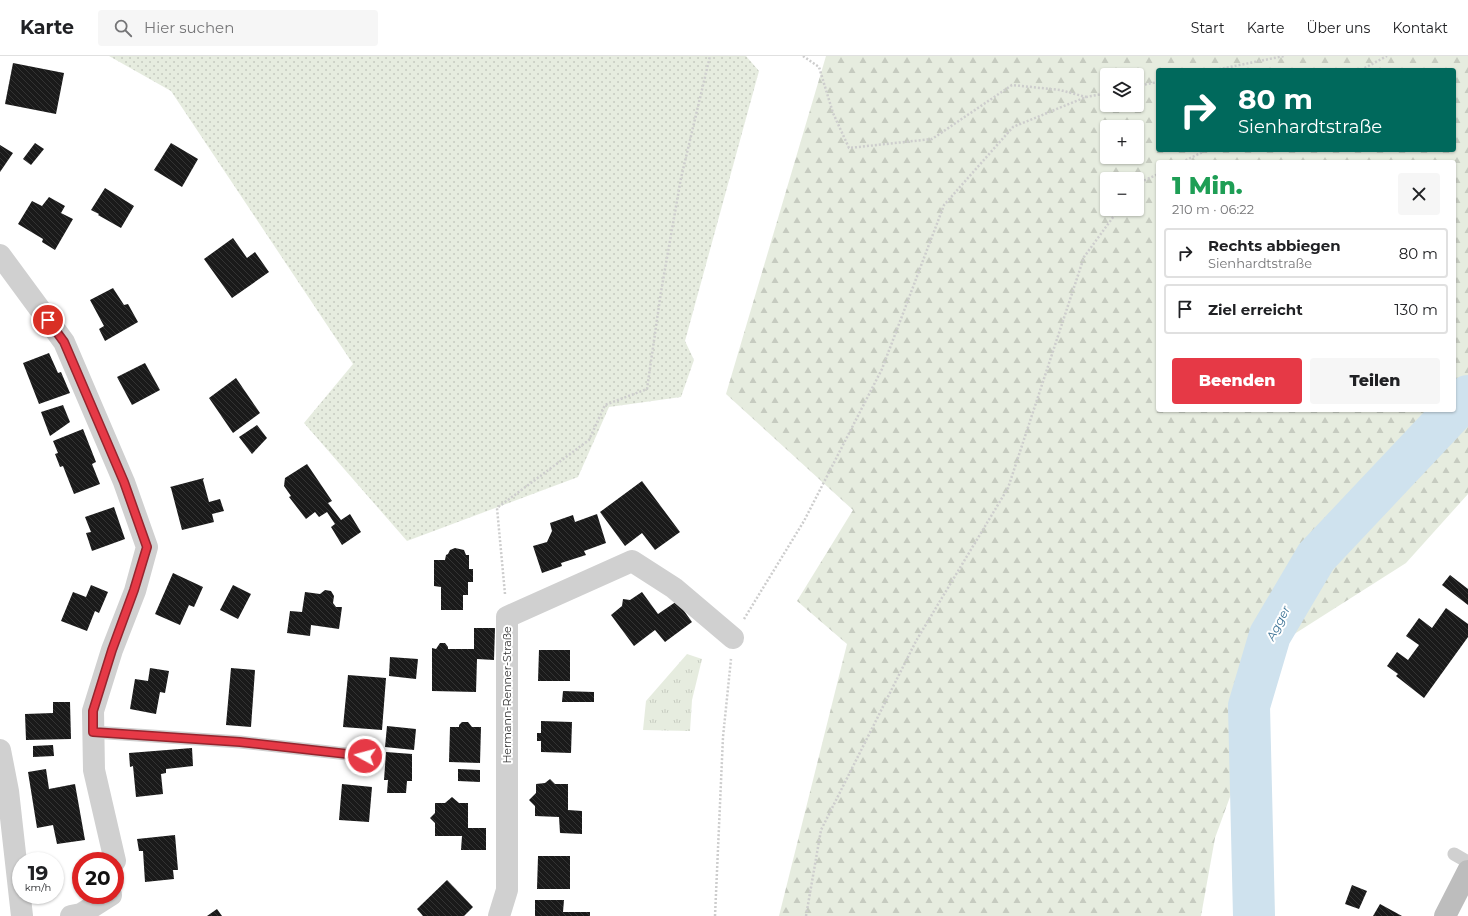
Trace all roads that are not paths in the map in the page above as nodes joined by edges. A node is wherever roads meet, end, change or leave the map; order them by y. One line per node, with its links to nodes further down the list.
1 (0, 255): 3 (street)
2 (733, 638): 13 (street, Hermann-Renner-Straße)
3 (93, 732): 5 (lane); 6 (street)
4 (0, 750): 11 (street)
5 (365, 756)
6 (113, 852)
7 (1454, 854): 8 (lane)
8 (1468, 862)
9 (1468, 871): 14 (main road)
10 (97, 904): 12 (street)
11 (22, 916)
12 (71, 916)
13 (499, 916)
14 (1445, 916)

